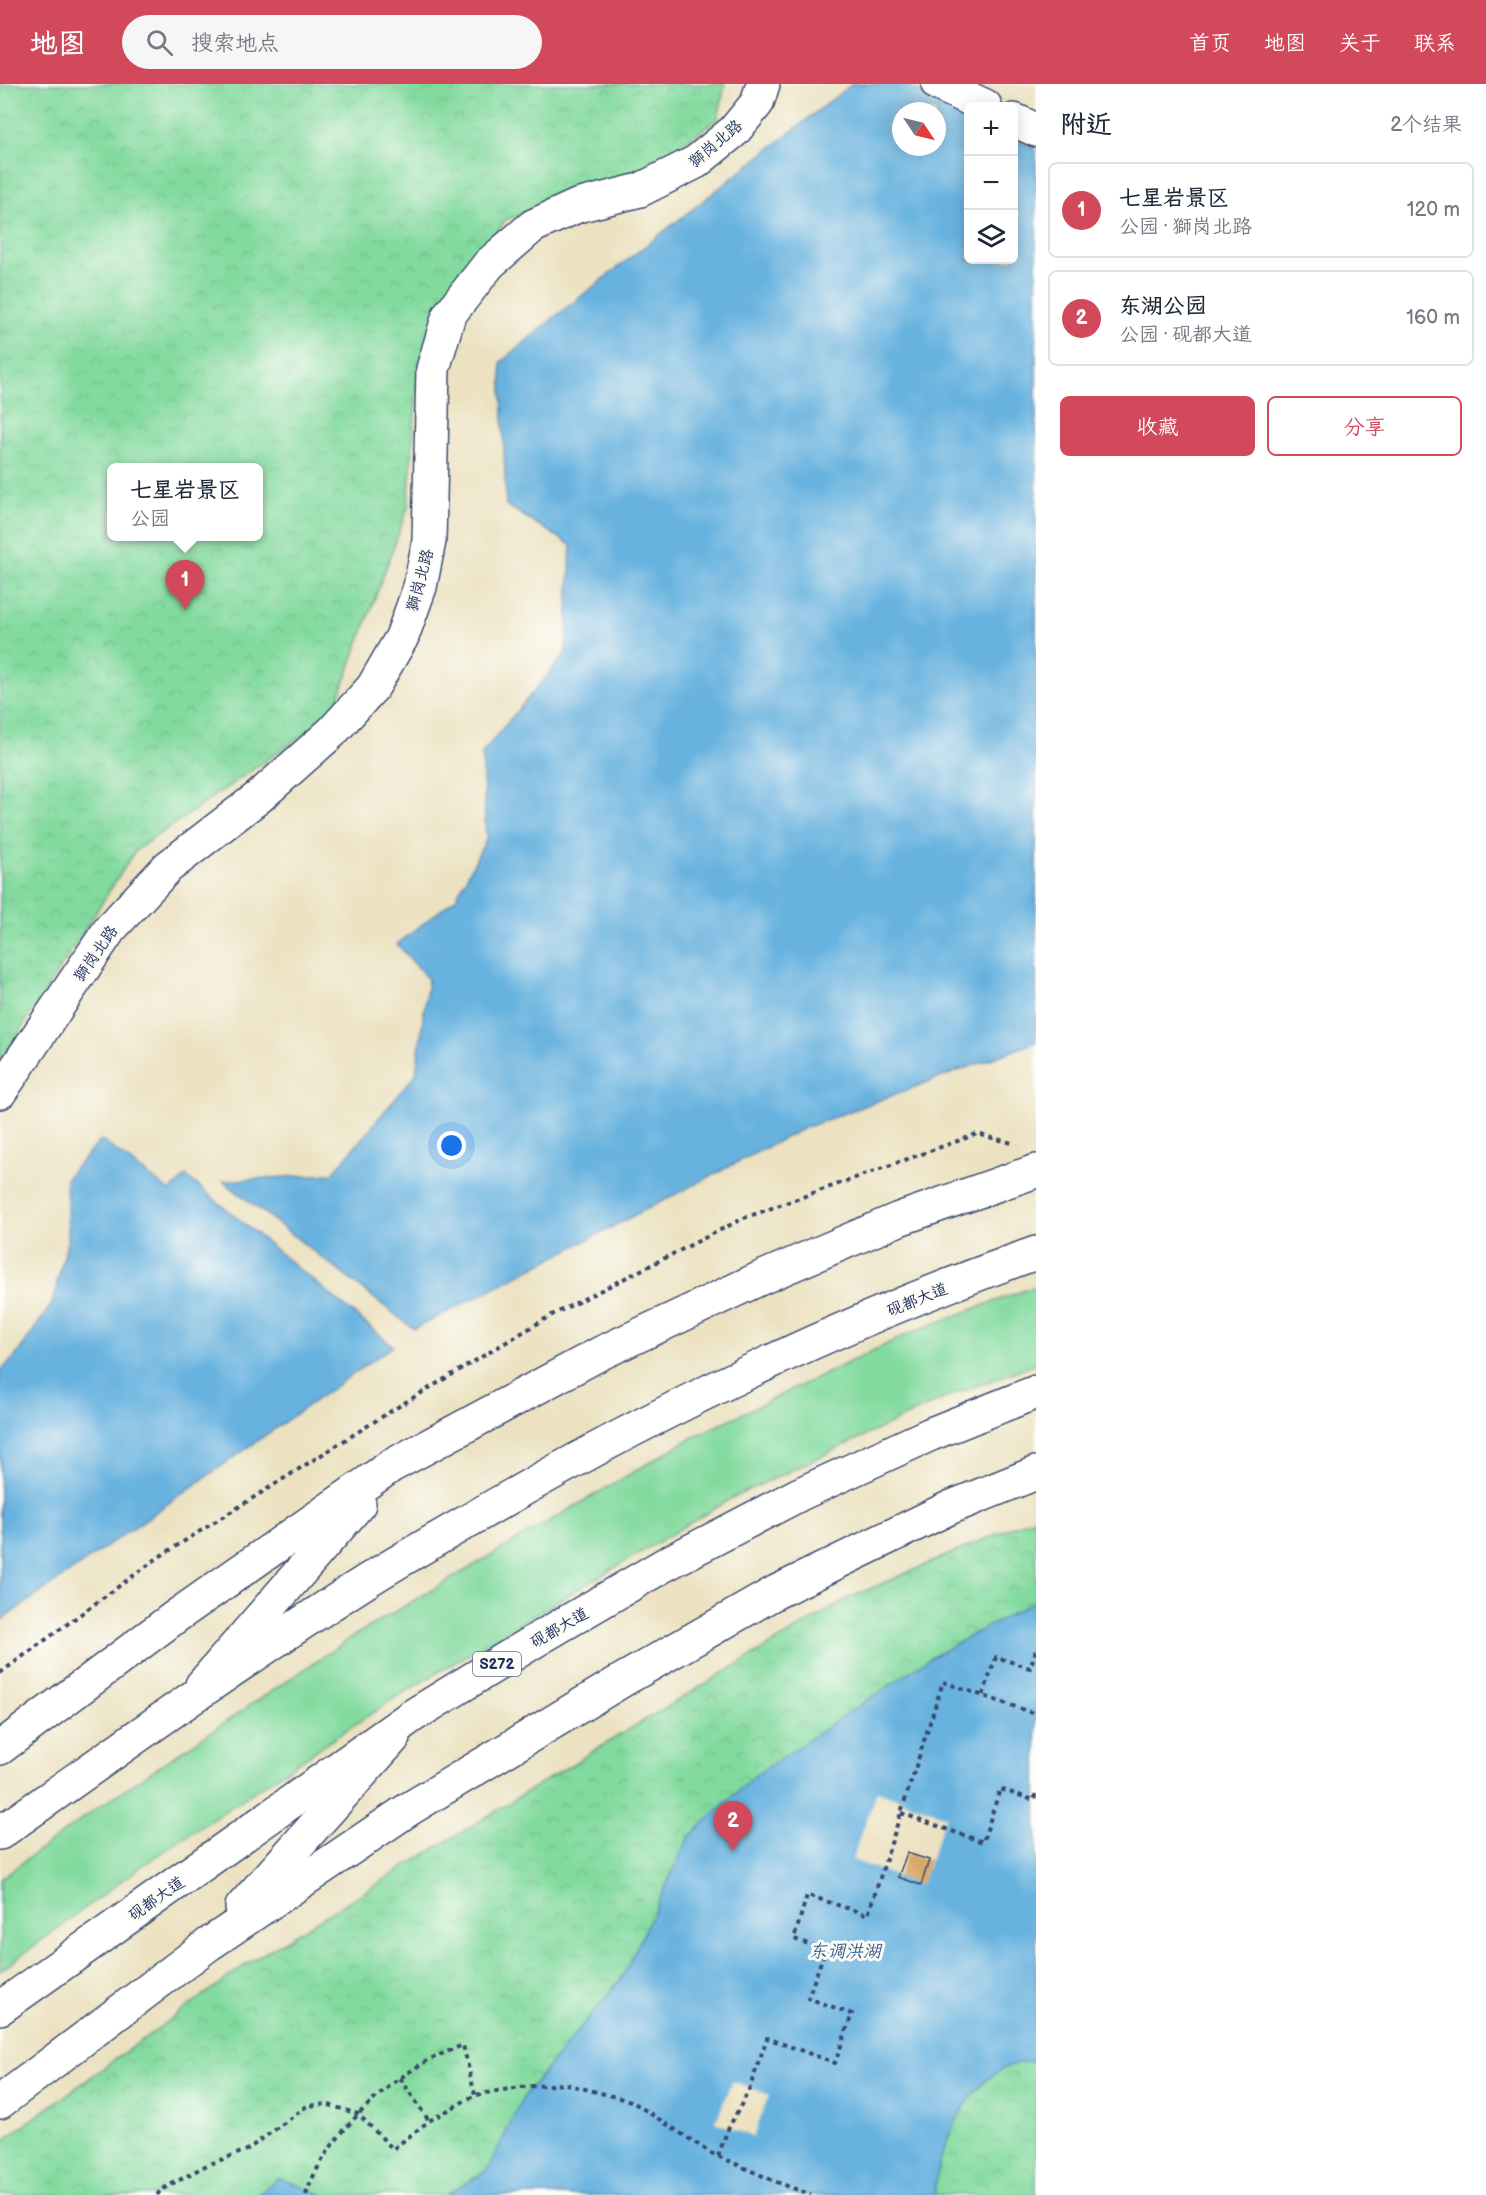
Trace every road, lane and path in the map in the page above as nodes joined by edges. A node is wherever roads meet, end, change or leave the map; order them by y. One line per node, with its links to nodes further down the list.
1 (763, 84): 6 (street, 獅岗北路)
2 (938, 84): 3 (street)
3 (976, 102)
4 (1018, 122): 5 (street)
5 (1036, 130)
6 (0, 1092)
7 (1017, 1144): 14 (path)
8 (1036, 1171): 11 (street)
9 (1036, 1253): 16 (street, 砚都大道)
10 (1036, 1392): 18 (street, 砚都大道 / S272)
11 (391, 1466): 16 (street); 19 (street)
12 (1036, 1473): 23 (street)
13 (1036, 1650): 15 (path)
14 (0, 1673)
15 (983, 1695): 17 (path); 21 (path)
16 (190, 1698): 22 (street, 砚都大道)
17 (1036, 1714)
18 (412, 1716): 23 (street); 24 (street, 砚都大道 / S272)
19 (0, 1748)
20 (1036, 1792): 21 (path)
21 (901, 1813): 30 (path)
22 (0, 1833)
23 (209, 1944): 27 (street)
24 (0, 2008)
25 (400, 2079): 26 (path); 28 (path); 29 (path)
26 (474, 2095): 29 (path); 30 (path)
27 (0, 2102)
28 (358, 2114): 29 (path); 31 (path); 32 (path)
29 (429, 2121)
30 (718, 2156): 33 (path)
31 (157, 2195)
32 (306, 2195)
33 (811, 2195)

